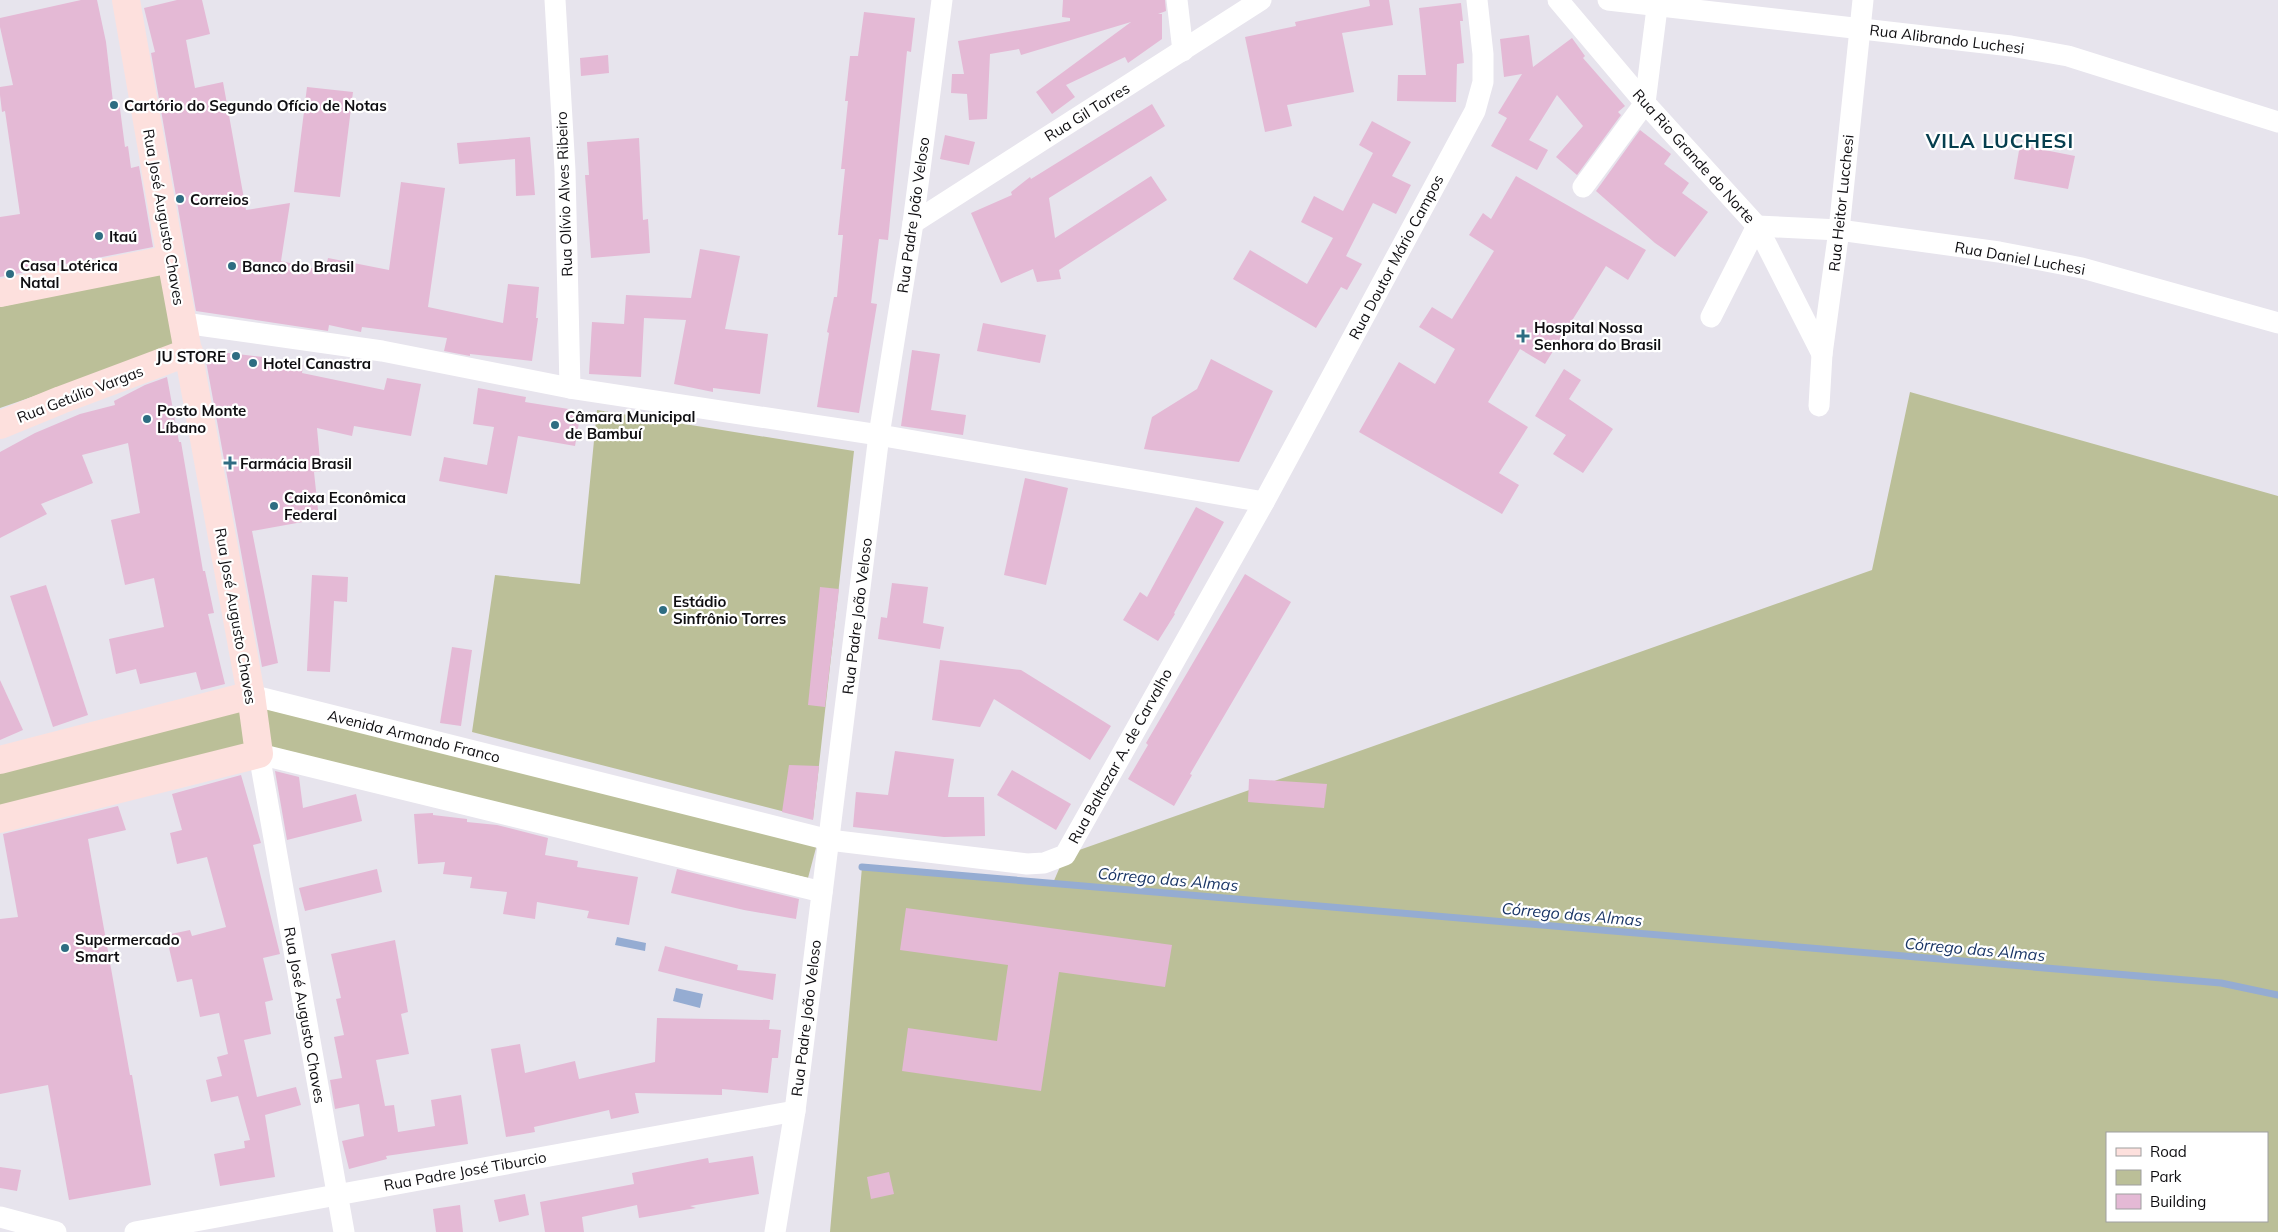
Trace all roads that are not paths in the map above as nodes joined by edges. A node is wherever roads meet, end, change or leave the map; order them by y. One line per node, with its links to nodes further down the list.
1 (126, 0): 19 (street, Rua José Augusto Chaves)
2 (555, 0): 26 (street, Rua Olívio Alves Ribeiro)
3 (942, 0): 16 (street, Rua Padre João Veloso)
4 (1177, 0): 12 (street)
5 (1261, 0): 12 (street, Rua Gil Torres)
6 (1478, 0): 30 (street, Rua Doutor Mário Campos)
7 (1558, 0): 13 (street, Rua Rio Grande do Norte)
8 (1608, 0): 10 (street, Rua Alibrando Luchesi)
9 (1863, 0): 11 (street, Rua Heitor Lucchesi)
10 (1658, 3): 11 (street, Rua Alibrando Luchesi); 13 (street)
11 (1860, 28): 14 (street, Rua Alibrando Luchesi); 18 (street, Rua Heitor Lucchesi)
12 (1183, 51): 16 (street, Rua Gil Torres)
13 (1645, 103): 15 (street); 17 (street, Rua Rio Grande do Norte)
14 (2278, 122)
15 (1583, 186)
16 (913, 223): 29 (street, Rua Padre João Veloso)
17 (1757, 226): 18 (street, Rua Daniel Luchesi); 21 (street); 25 (street, Rua Rio Grande do Norte)
18 (1839, 230): 23 (street, Rua Daniel Luchesi); 25 (street, Rua Heitor Lucchesi)
19 (171, 259): 20 (street); 22 (street, Rua José Augusto Chaves)
20 (0, 293)
21 (1711, 317)
22 (184, 322): 24 (street, Rua José Augusto Chaves); 26 (street)
23 (2278, 324)
24 (189, 352): 28 (street, Rua Getúlio Vargas); 31 (street, Rua José Augusto Chaves)
25 (1822, 354): 27 (street, Rua Heitor Lucchesi)
26 (570, 388): 29 (street)
27 (1819, 406)
28 (0, 425)
29 (879, 435): 30 (street); 35 (street, Rua Padre João Veloso)
30 (1264, 502): 35 (street, Rua Baltazar A. de Carvalho)
31 (251, 695): 32 (street, Rua José Augusto Chaves); 33 (street, Avenida Armando Franco); 35 (street, Avenida Armando Franco)
32 (259, 754): 34 (street); 36 (street); 38 (street, Rua José Augusto Chaves)
33 (0, 760)
34 (0, 819)
35 (829, 840): 36 (street, Rua Padre João Veloso)
36 (822, 892): 37 (street, Rua Padre João Veloso)
37 (795, 1111): 38 (street, Rua Padre José Tiburcio); 43 (street, Rua Padre João Veloso)
38 (336, 1195): 41 (street, Rua Padre José Tiburcio); 42 (street, Rua José Augusto Chaves)
39 (0, 1217): 40 (street)
40 (56, 1232)
41 (135, 1232)
42 (344, 1232)
43 (775, 1232)

